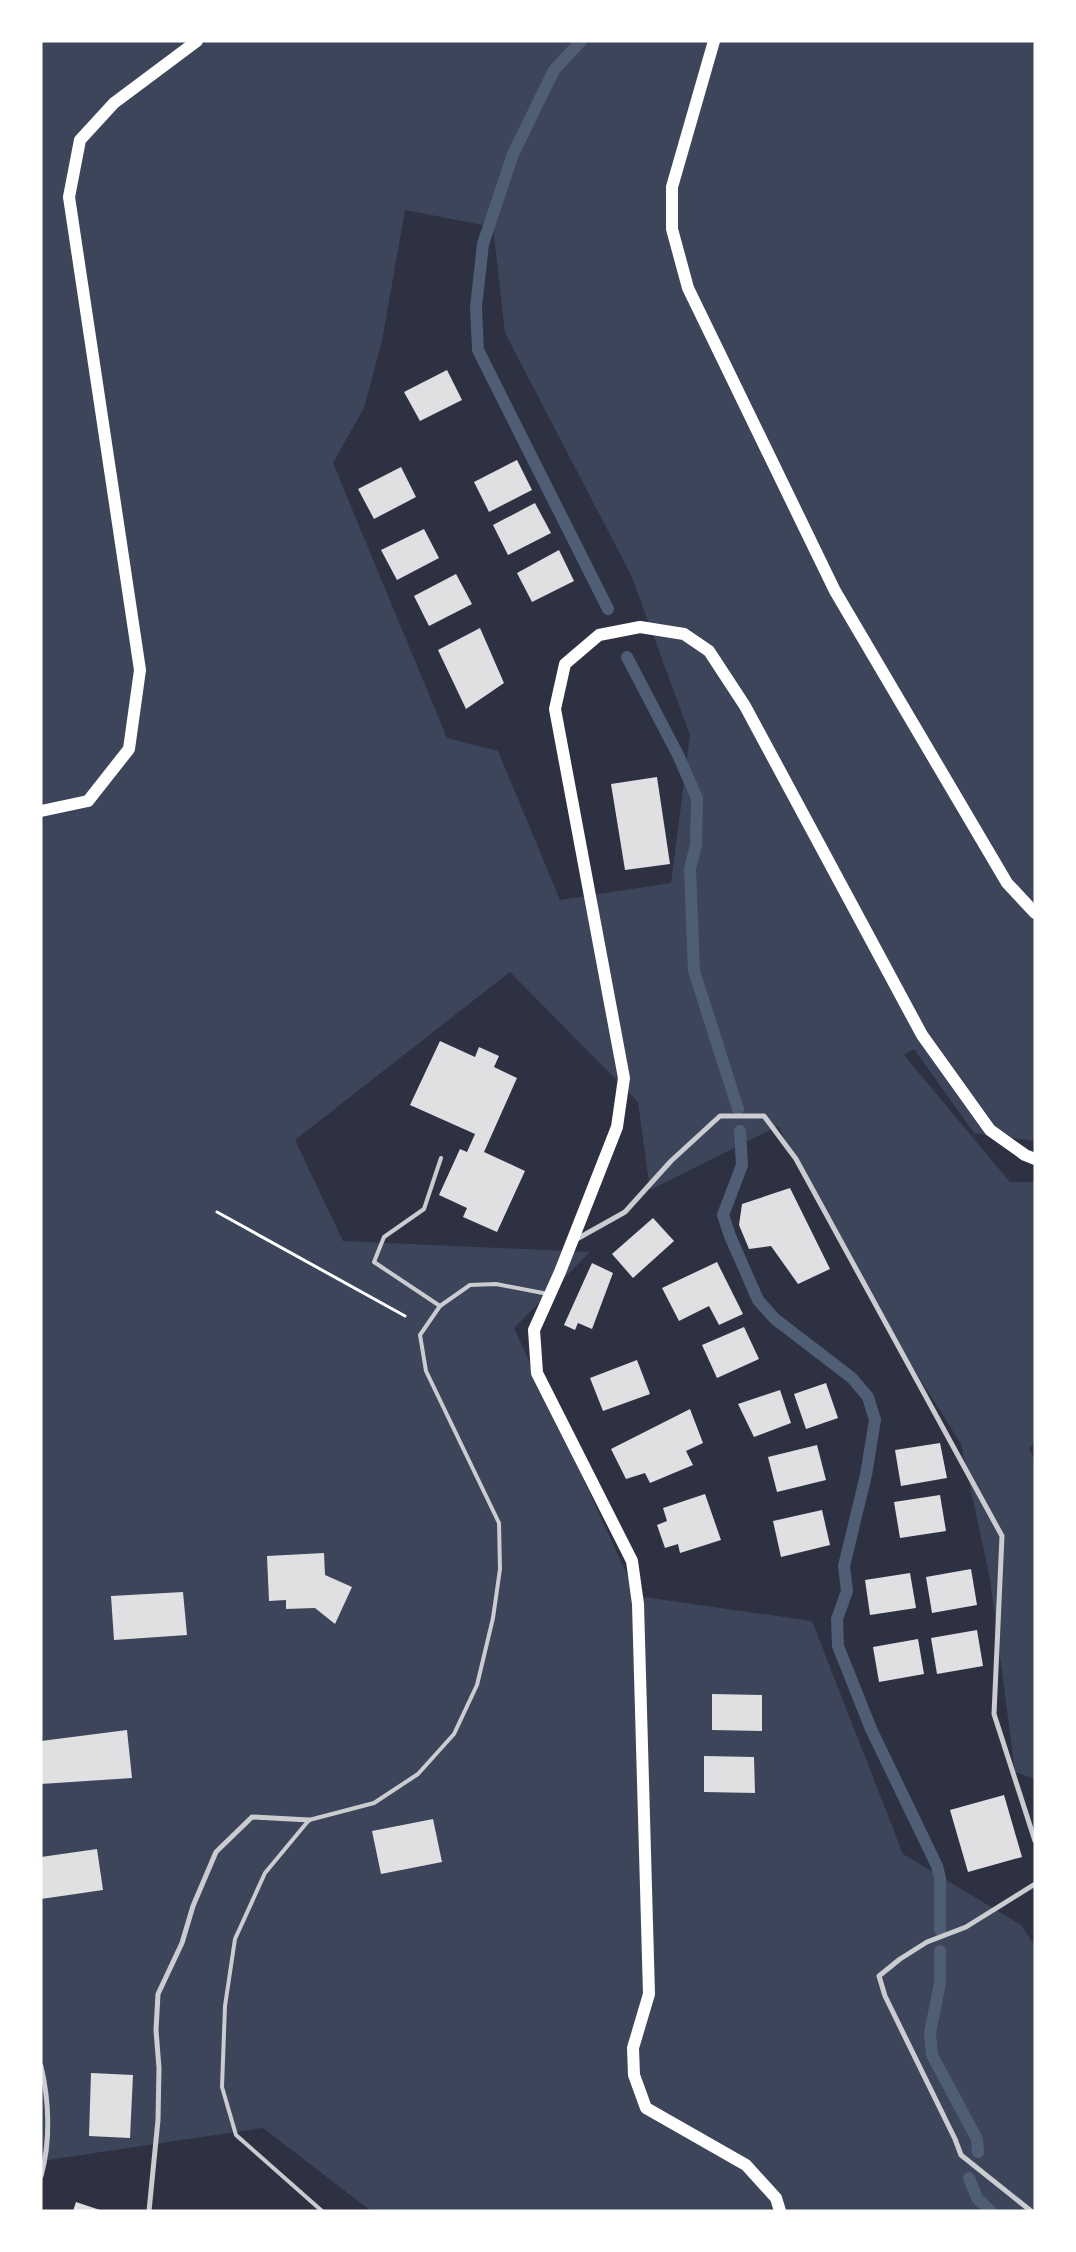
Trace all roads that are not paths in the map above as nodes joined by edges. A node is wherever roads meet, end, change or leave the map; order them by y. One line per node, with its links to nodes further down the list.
1 (197, 41): 3 (main road)
2 (714, 41): 4 (main road)
3 (41, 811)
4 (1035, 913)
5 (441, 1158): 9 (lane)
6 (1035, 1159): 7 (main road)
7 (573, 1241): 8 (main road); 11 (street)
8 (550, 1294): 9 (lane); 17 (main road)
9 (440, 1306): 10 (lane)
10 (309, 1820): 15 (street); 16 (lane)
11 (1035, 1841)
12 (1035, 1884): 18 (street)
13 (41, 2066): 14 (street)
14 (41, 2176)
15 (149, 2211)
16 (322, 2211)
17 (780, 2211)
18 (1031, 2211)

